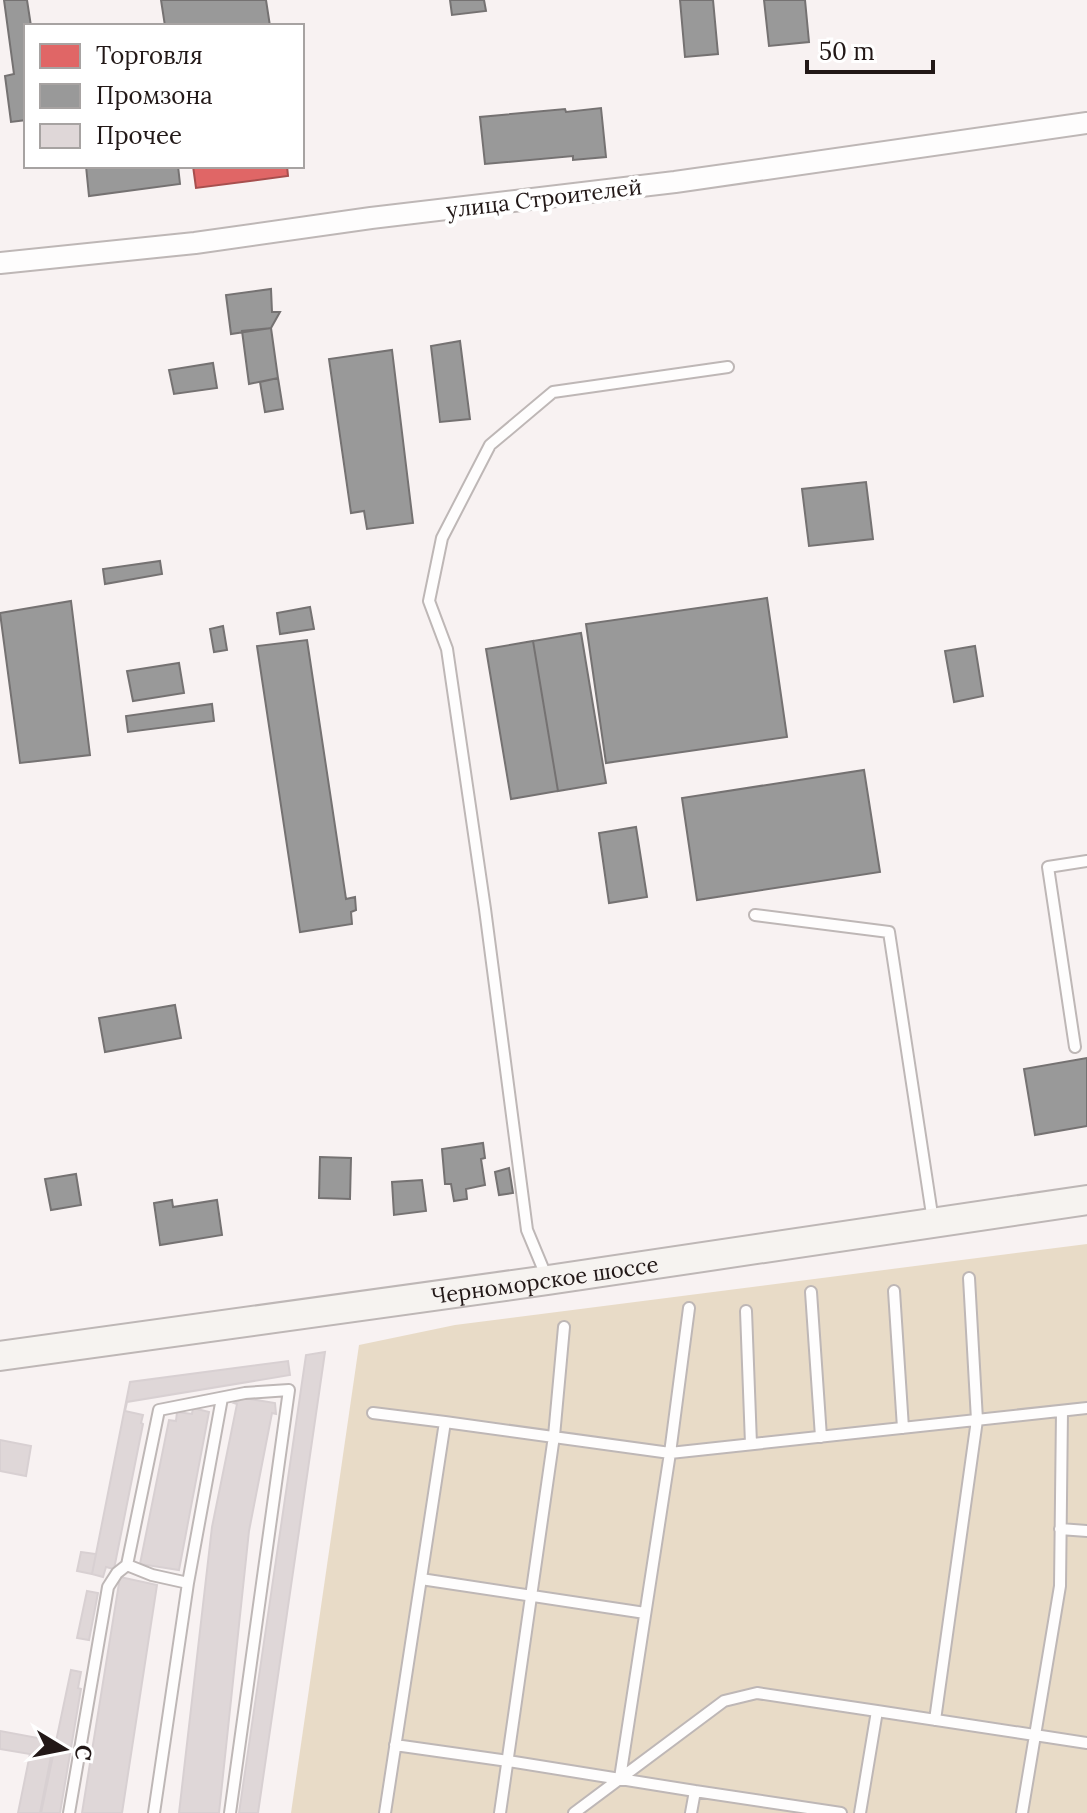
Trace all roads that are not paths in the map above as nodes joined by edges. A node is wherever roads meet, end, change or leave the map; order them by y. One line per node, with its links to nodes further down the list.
1 (1087, 123): 2 (street, улица Строителей)
2 (0, 263)
3 (728, 367): 10 (lane)
4 (1087, 861): 6 (lane)
5 (755, 915): 8 (lane)
6 (1075, 1047)
7 (1087, 1200): 8 (main road, Черноморское шоссе)
8 (933, 1223): 10 (main road, Черноморское шоссе)
9 (969, 1278): 21 (lane)
10 (548, 1280): 16 (main road, Черноморское шоссе)
11 (894, 1291): 23 (lane)
12 (811, 1292): 25 (lane)
13 (689, 1308): 27 (lane)
14 (746, 1311): 26 (lane)
15 (564, 1327): 24 (lane)
16 (0, 1356)
17 (222, 1398): 30 (lane); 32 (lane); 45 (lane)
18 (1087, 1408): 19 (lane)
19 (1062, 1411): 21 (lane); 28 (lane)
20 (373, 1413): 22 (lane)
21 (977, 1420): 23 (lane); 36 (lane)
22 (445, 1422): 24 (lane); 31 (lane)
23 (903, 1428): 25 (lane)
24 (554, 1436): 27 (lane); 33 (lane)
25 (821, 1437): 26 (lane)
26 (751, 1444): 27 (lane)
27 (670, 1453): 34 (lane)
28 (1060, 1529): 29 (lane); 37 (lane)
29 (1087, 1531)
30 (127, 1565): 32 (lane); 43 (lane)
31 (421, 1579): 33 (lane); 39 (lane)
32 (188, 1583): 44 (lane)
33 (531, 1596): 34 (lane); 40 (lane)
34 (645, 1613): 41 (lane)
35 (877, 1711): 36 (lane); 41 (lane); 51 (lane)
36 (935, 1720): 37 (lane)
37 (1035, 1735): 38 (lane); 52 (lane)
38 (1087, 1743)
39 (395, 1745): 40 (lane); 46 (lane)
40 (508, 1761): 41 (lane); 47 (lane)
41 (620, 1778): 42 (lane); 48 (lane)
42 (695, 1791): 49 (lane); 50 (lane)
43 (69, 1813)
44 (154, 1813)
45 (230, 1813)
46 (385, 1813)
47 (500, 1813)
48 (574, 1813)
49 (691, 1813)
50 (841, 1813)
51 (860, 1813)
52 (1022, 1813)

